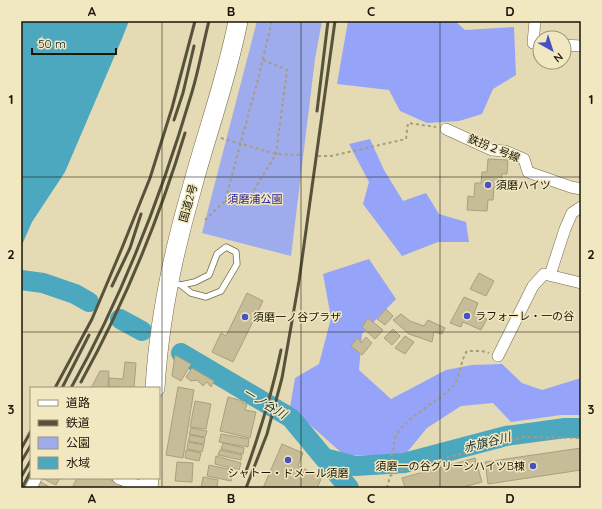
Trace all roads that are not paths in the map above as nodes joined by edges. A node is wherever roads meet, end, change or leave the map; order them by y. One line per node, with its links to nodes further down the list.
1 (238, 21): 7 (highway, 国道2号)
2 (446, 129): 3 (street, 鉄拐２号線)
3 (581, 189)
4 (580, 208): 5 (street)
5 (550, 275): 6 (street); 8 (street)
6 (581, 283)
7 (175, 284): 7 (lane); 9 (highway, 国道2号)
8 (498, 356)
9 (155, 387)
10 (36, 479): 12 (street)
11 (121, 479): 13 (street)
12 (31, 488)
13 (144, 488)

